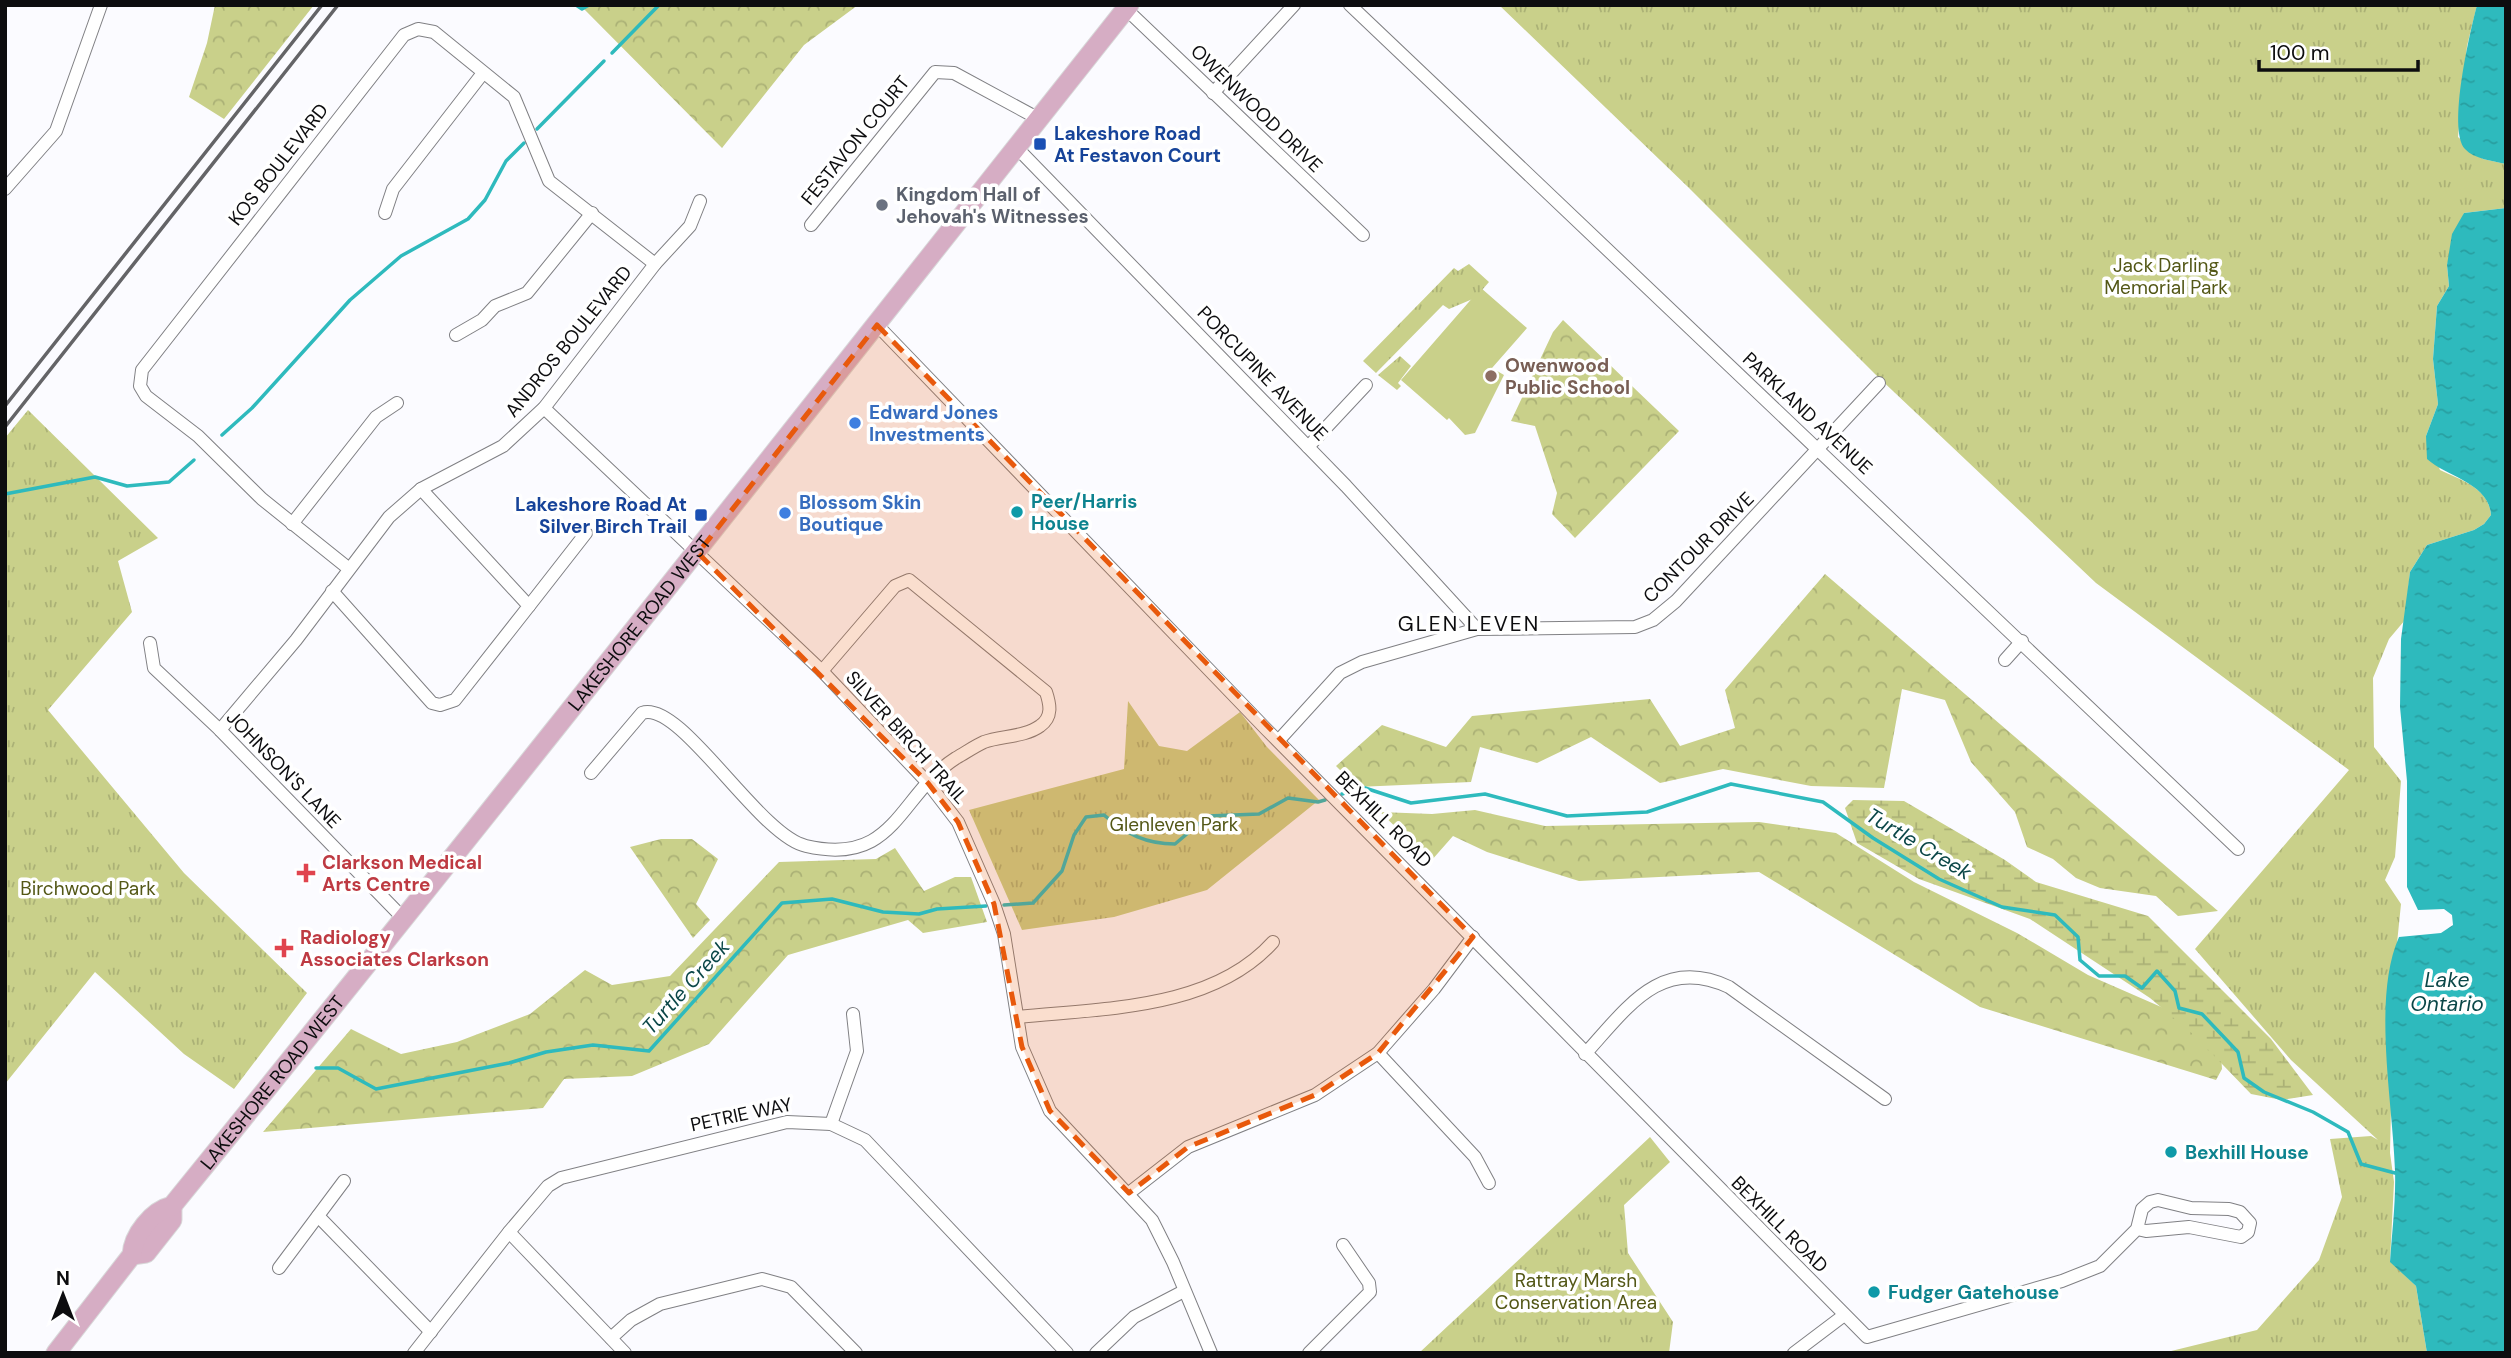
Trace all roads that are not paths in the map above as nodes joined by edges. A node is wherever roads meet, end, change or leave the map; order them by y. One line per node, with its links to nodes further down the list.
1 (101, 5): 9 (street)
2 (1294, 5): 6 (street)
3 (1350, 5): 23 (street, PARKLAND AVENUE)
4 (1127, 7): 6 (street, OWENWOOD DRIVE); 7 (main road, LAKESHORE ROAD WEST)
5 (483, 73): 11 (street); 12 (street, KOS BOULEVARD); 25 (street, KOS BOULEVARD)
6 (1213, 93): 14 (street, OWENWOOD DRIVE)
7 (1039, 119): 8 (main road, LAKESHORE ROAD WEST); 13 (street, FESTAVON COURT)
8 (1016, 147): 16 (main road, LAKESHORE ROAD WEST); 22 (street, PORCUPINE AVENUE)
9 (5, 189)
10 (700, 201): 15 (street, ANDROS BOULEVARD)
11 (385, 213)
12 (592, 213): 15 (street, KOS BOULEVARD); 17 (street)
13 (811, 225)
14 (1363, 235)
15 (655, 264): 21 (street, ANDROS BOULEVARD)
16 (877, 325): 27 (main road, LAKESHORE ROAD WEST); 37 (street, BEXHILL ROAD)
17 (456, 335)
18 (1879, 383): 23 (street, CONTOUR DRIVE)
19 (1366, 385): 22 (street)
20 (397, 403): 25 (street)
21 (544, 408): 24 (street, ANDROS BOULEVARD); 27 (street, SILVER BIRCH TRAIL)
22 (1308, 447): 31 (street, PORCUPINE AVENUE)
23 (1819, 451): 31 (street, CONTOUR DRIVE); 32 (street, PARKLAND AVENUE)
24 (421, 489): 28 (street, ANDROS BOULEVARD); 30 (street)
25 (292, 524): 28 (street, KOS BOULEVARD)
26 (586, 533): 30 (street)
27 (698, 553): 35 (street, SILVER BIRCH TRAIL); 41 (main road, LAKESHORE ROAD WEST)
28 (348, 568): 29 (street, ANDROS BOULEVARD)
29 (332, 591): 30 (street); 36 (street, ANDROS BOULEVARD)
30 (529, 606)
31 (1478, 629): 37 (street, CONTOUR DRIVE)
32 (2022, 641): 34 (street); 40 (street, PARKLAND AVENUE)
33 (150, 643): 36 (street, JOHNSON'S LANE)
34 (2005, 660)
35 (822, 671): 39 (street, SILVER BIRCH TRAIL); 39 (street)
36 (220, 730): 41 (street, JOHNSON'S LANE)
37 (1279, 740): 42 (street, BEXHILL ROAD)
38 (591, 774): 39 (street)
39 (928, 783): 45 (street, SILVER BIRCH TRAIL)
40 (2238, 849)
41 (402, 917): 62 (main road, LAKESHORE ROAD WEST)
42 (1474, 937): 46 (street); 47 (street, BEXHILL ROAD)
43 (1273, 942): 45 (street)
44 (853, 1014): 49 (street)
45 (1018, 1017): 52 (street, SILVER BIRCH TRAIL)
46 (1378, 1053): 51 (street); 52 (street)
47 (1585, 1054): 48 (street); 59 (street, BEXHILL ROAD)
48 (1885, 1099)
49 (831, 1124): 55 (street, PETRIE WAY); 66 (street, PETRIE WAY)
50 (344, 1181): 53 (street)
51 (1489, 1182)
52 (1129, 1193): 58 (street, SILVER BIRCH TRAIL)
53 (318, 1216): 57 (street); 60 (street)
54 (2137, 1229): 54 (street); 59 (street, BEXHILL ROAD)
55 (509, 1231): 60 (street, PETRIE WAY); 61 (street)
56 (1342, 1245): 69 (street)
57 (279, 1268)
58 (1184, 1291): 67 (street); 68 (street, SILVER BIRCH TRAIL)
59 (1843, 1316): 70 (street)
60 (431, 1332): 63 (street, PETRIE WAY)
61 (611, 1338): 64 (street); 65 (street)
62 (56, 1353)
63 (414, 1353)
64 (625, 1353)
65 (856, 1353)
66 (1067, 1353)
67 (1096, 1353)
68 (1211, 1353)
69 (1309, 1353)
70 (1794, 1353)

